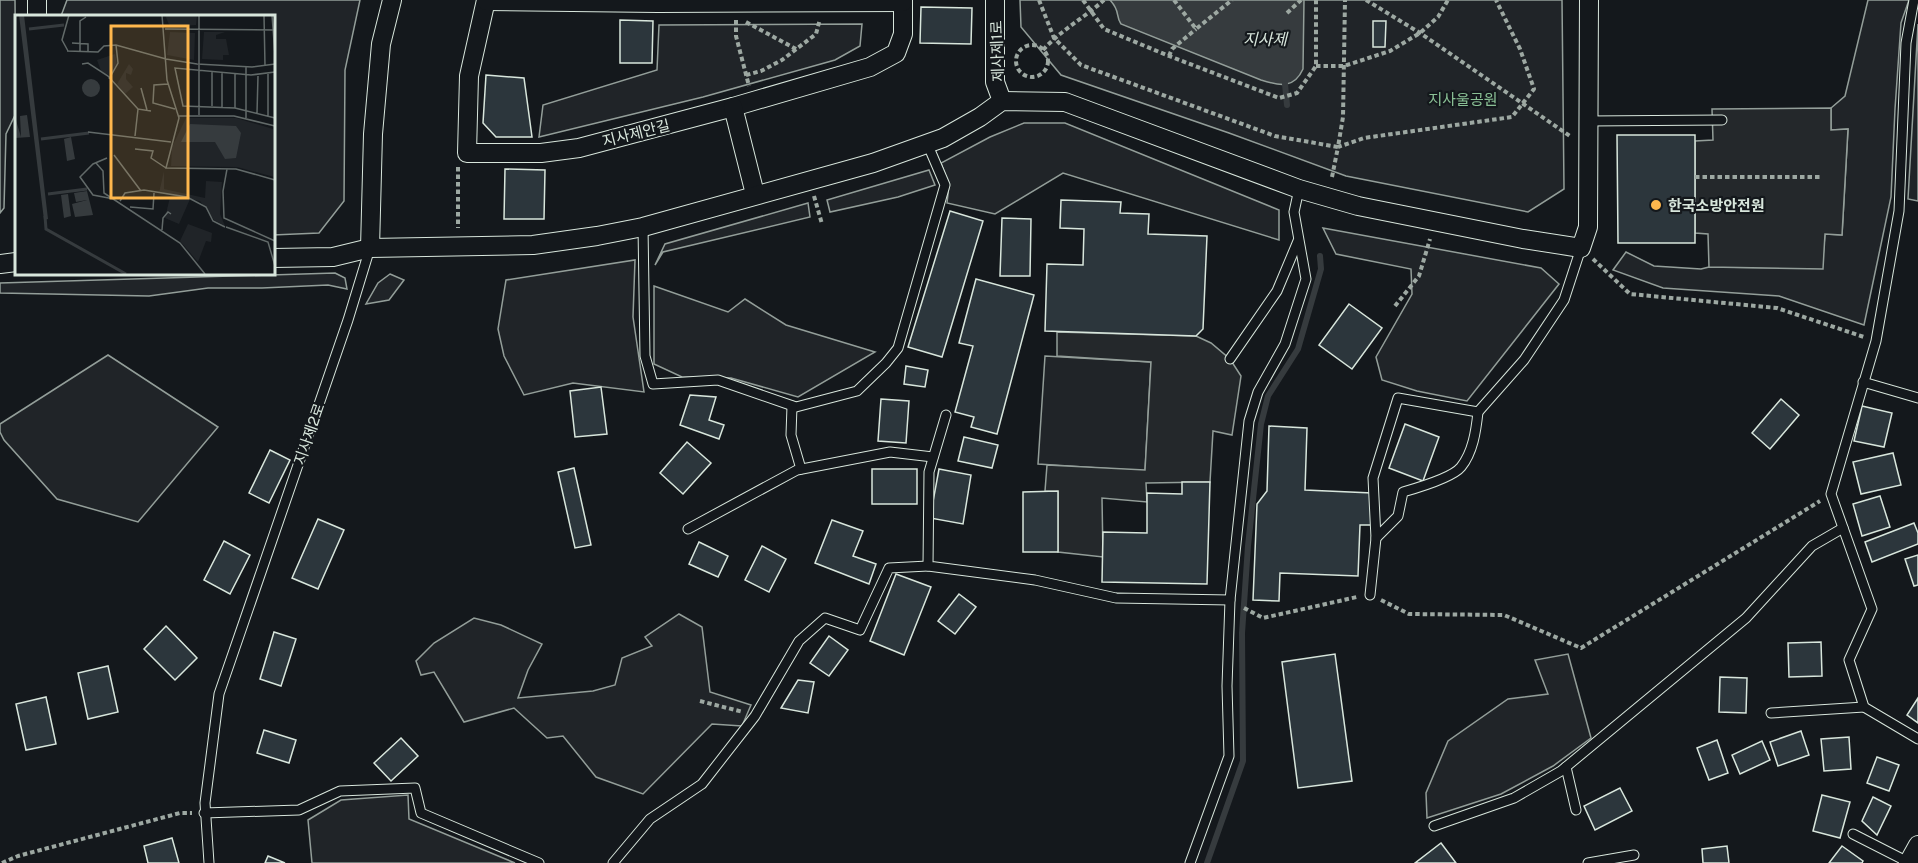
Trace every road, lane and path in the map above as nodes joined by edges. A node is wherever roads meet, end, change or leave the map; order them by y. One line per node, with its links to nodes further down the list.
1 (392, 0): 53 (street, 지사제2로)
2 (995, 0): 33 (street, 제사제1로)
3 (1039, 0): 23 (path)
4 (1083, 0): 18 (path)
5 (1174, 0): 21 (path)
6 (1232, 0): 21 (path)
7 (1301, 0): 19 (path)
8 (1316, 0): 25 (path)
9 (1346, 0): 30 (path)
10 (1366, 0): 22 (path)
11 (1448, 0): 22 (path)
12 (1496, 0): 34 (path)
13 (1589, 0): 37 (street)
14 (1914, 0): 59 (lane)
15 (486, 1): 16 (street, 지사제안길); 35 (street, 지사제안길)
16 (903, 1): 35 (street, 지사제안길)
17 (1103, 1): 18 (path)
18 (1091, 12): 23 (path); 28 (path)
19 (1287, 12)
20 (821, 15): 26 (path)
21 (1196, 29): 28 (path)
22 (1420, 33): 30 (path); 34 (path)
23 (1054, 38): 27 (path); 40 (path)
24 (1310, 43): 25 (path)
25 (1316, 43): 29 (path)
26 (796, 49): 31 (path); 31 (path)
27 (1043, 50): 27 (path)
28 (1169, 56): 29 (path)
29 (1317, 66): 30 (path)
30 (1344, 66): 40 (path)
31 (746, 75): 32 (path)
32 (750, 89)
33 (1002, 101): 39 (street); 46 (street)
34 (1522, 104): 38 (path); 40 (path)
35 (733, 108): 47 (street)
36 (1722, 120): 37 (lane)
37 (1588, 121): 54 (street)
38 (1570, 136)
39 (927, 143): 45 (street); 63 (lane)
40 (1338, 147): 42 (path)
41 (458, 166): 51 (path)
42 (1332, 177)
43 (1695, 177): 44 (path)
44 (1820, 177)
45 (809, 180): 47 (street); 49 (path)
46 (1299, 189): 48 (street); 52 (lane)
47 (755, 194): 50 (street)
48 (1435, 222): 54 (street); 58 (path)
49 (822, 224)
50 (643, 227): 53 (street); 63 (lane)
51 (458, 228)
52 (1298, 241): 60 (lane); 74 (lane)
53 (370, 248): 55 (street); 83 (lane, 지사제2로)
54 (1581, 248): 59 (path); 64 (lane)
55 (274, 258)
56 (15, 262): 57 (street)
57 (0, 264)
58 (1395, 306)
59 (1876, 341): 61 (lane)
60 (1230, 359)
61 (1863, 382): 62 (lane); 68 (lane)
62 (1918, 398)
63 (792, 406): 67 (lane)
64 (1478, 412): 71 (lane); 71 (lane)
65 (946, 415): 66 (lane)
66 (933, 457): 67 (lane); 72 (lane)
67 (801, 470): 70 (lane)
68 (1831, 494): 69 (lane); 73 (path)
69 (1843, 528): 77 (lane); 81 (lane)
70 (688, 529)
71 (1376, 538): 73 (lane)
72 (928, 566): 74 (lane); 79 (lane)
73 (1370, 595): 75 (path)
74 (1230, 600): 93 (lane)
75 (1256, 615)
76 (700, 701): 79 (path)
77 (1864, 707): 78 (lane); 80 (lane)
78 (1771, 713)
79 (755, 716): 92 (lane)
80 (1918, 739)
81 (1566, 767): 82 (lane); 84 (lane)
82 (1576, 810)
83 (204, 813): 89 (path); 90 (lane, 지사제2로); 91 (lane)
84 (1434, 826)
85 (1853, 834): 88 (lane)
86 (1918, 845): 88 (street)
87 (1634, 855): 94 (lane)
88 (1908, 862)
89 (2, 863)
90 (209, 863)
91 (539, 863)
92 (614, 863)
93 (1190, 863)
94 (1588, 863)

